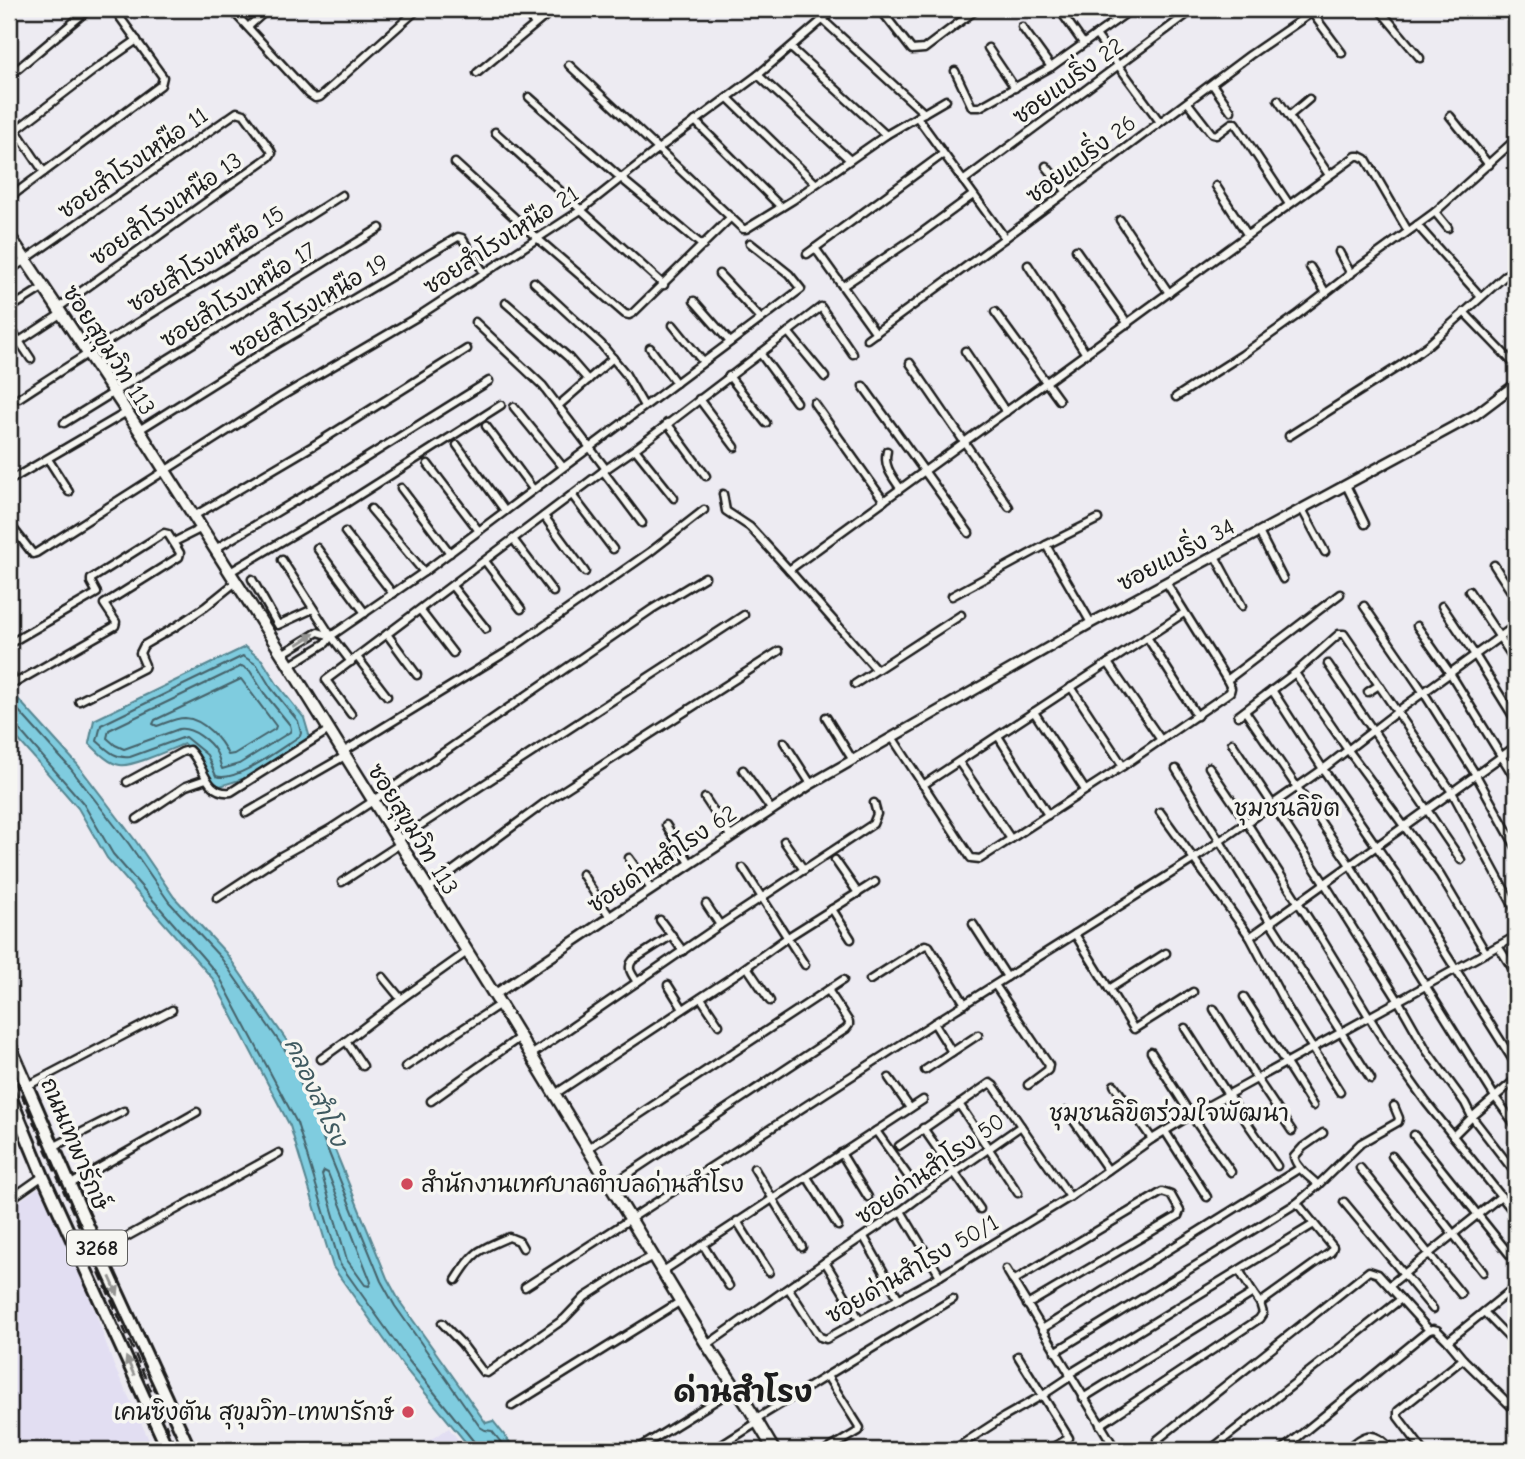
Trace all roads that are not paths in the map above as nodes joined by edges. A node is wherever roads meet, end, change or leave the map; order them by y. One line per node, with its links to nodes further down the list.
1 (89, 9): 33 (street)
2 (114, 9): 23 (street)
3 (231, 9): 20 (street)
4 (268, 9): 20 (street)
5 (418, 9): 20 (street)
6 (523, 9): 19 (street)
7 (554, 9): 19 (street)
8 (835, 9): 17 (street, ซอยสำโรงเหนือ 21)
9 (880, 9): 10 (street)
10 (977, 9)
11 (1059, 9): 24 (street)
12 (1105, 9): 18 (street)
13 (1132, 9): 18 (street)
14 (1194, 9): 30 (street, ซอยแบริ่ง 22)
15 (1378, 9): 28 (street)
16 (1312, 10): 27 (street); 36 (street, ซอยแบริ่ง 26)
17 (823, 20): 25 (street, ซอยสำโรงเหนือ 21); 45 (street)
18 (1115, 21): 22 (street)
19 (535, 24): 34 (street)
20 (248, 27)
21 (1023, 27): 31 (street)
22 (1096, 35): 24 (street); 30 (street)
23 (137, 40): 52 (street); 63 (street)
24 (1083, 43): 31 (street)
25 (791, 48): 35 (street, ซอยสำโรงเหนือ 21); 55 (street)
26 (988, 48): 37 (street)
27 (1342, 53)
28 (1420, 58)
29 (569, 65): 57 (street)
30 (1119, 65): 51 (street); 66 (street, ซอยแบริ่ง 22)
31 (1051, 66): 37 (street)
32 (955, 71): 37 (street)
33 (14, 72)
34 (477, 73)
35 (758, 75): 39 (street, ซอยสำโรงเหนือ 21); 59 (street)
36 (1212, 84): 43 (street, ซอยแบริ่ง 26); 44 (street)
37 (1015, 88)
38 (530, 97): 65 (street)
39 (728, 97): 50 (street, ซอยสำโรงเหนือ 21); 67 (street)
40 (1309, 99): 46 (street)
41 (946, 100): 45 (street)
42 (1278, 100): 46 (street)
43 (1188, 103): 51 (street, ซอยแบริ่ง 26); 73 (street)
44 (1231, 111)
45 (924, 113): 48 (street)
46 (1289, 116): 64 (street)
47 (1450, 116): 61 (street)
48 (917, 117): 55 (street); 58 (street)
49 (9, 120): 52 (street)
50 (695, 121): 57 (street, ซอยสำโรงเหนือ 21); 74 (street)
51 (1160, 122): 69 (street, ซอยแบริ่ง 26)
52 (16, 130): 63 (street)
53 (257, 131): 93 (street, ซอยสำโรงเหนือ 11); 111 (street, ซอยสำโรงเหนือ 13)
54 (495, 132): 75 (street)
55 (886, 135): 59 (street)
56 (1516, 139): 61 (street)
57 (658, 149): 65 (street, ซอยสำโรงเหนือ 21); 77 (street)
58 (943, 154): 66 (street); 89 (street)
59 (850, 160): 67 (street)
60 (455, 163): 86 (street)
61 (1489, 165): 76 (street)
62 (1046, 166): 69 (street)
63 (44, 172): 72 (street)
64 (1329, 175): 73 (street); 82 (street)
65 (622, 179): 75 (street, ซอยสำโรงเหนือ 21); 88 (street)
66 (963, 181): 71 (street)
67 (815, 183): 74 (street)
68 (1216, 186): 83 (street)
69 (1066, 192): 85 (street, ซอยแบริ่ง 26)
70 (342, 195): 128 (street, ซอยสำโรงเหนือ 15)
71 (973, 195): 85 (street); 103 (street)
72 (9, 198)
73 (1289, 204): 83 (street)
74 (781, 207): 77 (street)
75 (581, 210): 86 (street, ซอยสำโรงเหนือ 21); 102 (street)
76 (1435, 212): 79 (street); 81 (street)
77 (731, 217): 88 (street)
78 (1120, 220): 105 (street)
79 (1417, 225): 82 (street); 107 (street)
80 (380, 228): 145 (street, ซอยสำโรงเหนือ 17)
81 (1448, 228)
82 (1408, 231): 100 (street)
83 (1247, 234): 105 (street)
84 (9, 235): 93 (main road, ซอยสุขุมวิท 113)
85 (1005, 238): 120 (street, ซอยแบริ่ง 26)
86 (538, 239): 98 (street, ซอยสำโรงเหนือ 21); 102 (street)
87 (750, 243): 114 (street)
88 (703, 246): 102 (street)
89 (815, 248): 92 (street); 103 (street)
90 (1076, 250): 116 (street)
91 (1339, 252): 100 (street)
92 (807, 254)
93 (26, 260): 97 (street); 104 (main road, ซอยสุขุมวิท 113)
94 (1028, 265): 131 (street)
95 (1516, 266): 107 (street)
96 (1310, 267): 106 (street)
97 (9, 271)
98 (484, 274): 162 (street, ซอยสำโรงเหนือ 19); 175 (street, ซอยสำโรงเหนือ 21)
99 (719, 274): 114 (street)
100 (1350, 274): 106 (street)
101 (534, 282): 132 (street)
102 (664, 285)
103 (843, 286): 120 (street)
104 (44, 287): 110 (street); 111 (main road, ซอยสุขุมวิท 113)
105 (1169, 293): 116 (street)
106 (1326, 293): 146 (street)
107 (1481, 297): 113 (street)
108 (694, 301): 123 (street)
109 (506, 303): 139 (street)
110 (9, 309)
111 (60, 310): 122 (street); 128 (main road, ซอยสุขุมวิท 113)
112 (995, 312): 142 (street)
113 (1464, 312): 136 (street); 163 (street)
114 (761, 319): 123 (street)
115 (475, 322): 153 (street)
116 (1128, 324): 131 (street)
117 (673, 325): 134 (street)
118 (9, 326): 122 (street)
119 (788, 332): 129 (street); 130 (street); 138 (street)
120 (876, 332): 121 (street, ซอยแบริ่ง 26)
121 (867, 339)
122 (20, 342): 124 (street); 133 (street)
123 (730, 342): 134 (street)
124 (9, 348)
125 (650, 348): 141 (street)
126 (467, 349): 192 (street)
127 (964, 351): 157 (street)
128 (87, 352): 145 (main road, ซอยสุขุมวิท 113); 147 (street, ซอยสำโรงเหนือ 15)
129 (760, 353): 137 (street); 150 (street)
130 (853, 354)
131 (1086, 354): 142 (street)
132 (613, 358): 139 (street); 154 (street)
133 (31, 359)
134 (703, 362): 141 (street)
135 (910, 363): 164 (street)
136 (1516, 366)
137 (729, 376): 148 (street); 159 (street)
138 (825, 377)
139 (588, 380): 153 (street)
140 (489, 381): 207 (street)
141 (676, 383): 154 (street)
142 (1047, 383): 149 (street); 157 (street)
143 (1516, 384): 178 (street, ซอยแบริ่ง 34)
144 (863, 386): 174 (street)
145 (114, 393): 156 (main road, ซอยสุขุมวิท 113); 160 (street)
146 (1176, 397)
147 (19, 398)
148 (699, 399): 158 (street); 167 (street)
149 (1059, 400)
150 (796, 402)
151 (814, 403): 186 (street)
152 (501, 405): 216 (street)
153 (558, 406): 166 (street)
154 (644, 406): 166 (street)
155 (514, 407): 172 (street)
156 (127, 412): 162 (main road, ซอยสุขุมวิท 113); 170 (street)
157 (1006, 412): 164 (street)
158 (667, 423): 168 (street); 176 (street)
159 (766, 423)
160 (64, 424)
161 (486, 426): 181 (street)
162 (139, 430): 175 (main road, ซอยสุขุมวิท 113)
163 (1289, 436)
164 (965, 443): 174 (street); 187 (street)
165 (457, 445): 191 (street)
166 (589, 447): 172 (street); 173 (street)
167 (735, 447)
168 (635, 449): 173 (street); 185 (street)
169 (887, 451): 180 (street)
170 (48, 459): 177 (street); 182 (street)
171 (428, 464): 199 (street)
172 (563, 467): 181 (street)
173 (605, 470): 184 (street); 195 (street)
174 (924, 471): 180 (street); 202 (street)
175 (165, 472): 192 (main road, ซอยสุขุมวิท 113); 197 (street, ซอยสำโรงเหนือ 21)
176 (706, 476)
177 (9, 481)
178 (1346, 485): 189 (street, ซอยแบริ่ง 34); 196 (street)
179 (401, 488): 210 (street)
180 (900, 488): 186 (street)
181 (533, 489): 191 (street)
182 (69, 492)
183 (723, 494): 215 (street)
184 (572, 495): 193 (street); 208 (street)
185 (674, 498)
186 (884, 501): 215 (street)
187 (1009, 507)
188 (371, 509): 217 (street)
189 (1303, 509): 201 (street, ซอยแบริ่ง 34); 209 (street)
190 (704, 510): 293 (street)
191 (505, 511): 199 (street)
192 (194, 516): 198 (main road, ซอยสุขุมวิท 113)
193 (544, 516): 203 (street); 218 (street)
194 (1098, 519): 205 (street)
195 (642, 523)
196 (1365, 524)
197 (9, 528)
198 (202, 528): 204 (street); 207 (main road, ซอยสุขุมวิท 113)
199 (479, 531): 210 (street)
200 (345, 532): 228 (street)
201 (1259, 532): 211 (street, ซอยแบริ่ง 34); 221 (street)
202 (969, 533)
203 (513, 539): 213 (street); 226 (street)
204 (174, 542): 227 (street); 232 (street)
205 (1046, 545): 230 (street); 243 (street)
206 (317, 548): 240 (street)
207 (215, 549): 216 (main road, ซอยสุขุมวิท 113)
208 (613, 549)
209 (1325, 552)
210 (450, 553): 217 (street)
211 (1215, 556): 223 (street, ซอยแบริ่ง 34); 233 (street)
212 (282, 560): 236 (street)
213 (485, 561): 224 (street); 237 (street)
214 (1494, 565): 231 (street)
215 (789, 570): 262 (street)
216 (230, 572): 222 (main road, ซอยสุขุมวิท 113)
217 (424, 572): 228 (street)
218 (586, 572)
219 (705, 578): 312 (street)
220 (252, 579): 236 (street)
221 (1283, 579)
222 (236, 582): 254 (main road, ซอยสุขุมวิท 113); 275 (street)
223 (1166, 582): 239 (street); 243 (street, ซอยแบริ่ง 34)
224 (452, 586): 238 (street); 246 (street)
225 (1469, 591): 249 (street)
226 (553, 592)
227 (97, 593): 232 (street); 251 (street)
228 (393, 594): 240 (street)
229 (1340, 594): 267 (street)
230 (952, 596)
231 (1516, 599)
232 (104, 604): 263 (street)
233 (1242, 606)
234 (1364, 606): 273 (street)
235 (1442, 606): 255 (street)
236 (313, 609): 248 (street)
237 (521, 609)
238 (420, 610): 247 (street); 253 (street)
239 (1184, 612): 250 (street); 267 (street)
240 (365, 613): 248 (street)
241 (744, 615): 328 (street)
242 (961, 615): 262 (street)
243 (1091, 623): 287 (street, ซอยแบริ่ง 34)
244 (1516, 625): 249 (street)
245 (1418, 626): 265 (street)
246 (486, 629)
247 (387, 634): 256 (street); 266 (street)
248 (331, 636): 254 (street, one-way to 248); 257 (street); 261 (street)
249 (1500, 636): 255 (street); 258 (street)
250 (1147, 637): 259 (street); 280 (street)
251 (9, 644)
252 (779, 651): 343 (street)
253 (453, 653)
254 (282, 654): 261 (main road, ซอยสุขุมวิท 113)
255 (1475, 655): 265 (street); 283 (street)
256 (357, 657): 257 (street); 274 (street)
257 (351, 662): 279 (street)
258 (1516, 662)
259 (1108, 663): 270 (street); 288 (street)
260 (1328, 664): 285 (street)
261 (289, 666): 284 (main road, ซอยสุขุมวิท 113)
262 (876, 669): 268 (street)
263 (9, 671)
264 (1295, 673): 269 (street); 271 (street); 292 (street)
265 (1450, 673): 273 (street); 294 (street)
266 (417, 675)
267 (1227, 680): 280 (street)
268 (855, 684)
269 (1379, 685): 272 (street); 277 (street)
270 (1071, 687): 278 (street); 297 (street)
271 (1272, 690): 276 (street); 300 (street)
272 (1368, 692)
273 (1424, 693): 277 (street); 302 (street)
274 (387, 696)
275 (79, 701)
276 (1245, 711): 281 (street); 308 (street)
277 (1398, 711): 285 (street); 310 (street)
278 (1034, 712): 286 (street); 309 (street)
279 (351, 714)
280 (1197, 716): 288 (street)
281 (1238, 716)
282 (826, 717): 295 (street)
283 (1516, 721)
284 (329, 730): 293 (main road, ซอยสุขุมวิท 113); 303 (street)
285 (1373, 731): 292 (street); 316 (street)
286 (998, 736): 296 (street); 319 (street)
287 (892, 737): 295 (street, ซอยแบริ่ง 34); 307 (street)
288 (1161, 740): 297 (street)
289 (784, 742): 306 (street)
290 (1232, 743): 314 (street)
291 (1516, 746): 294 (street)
292 (1348, 750): 300 (street); 323 (street)
293 (344, 754): 312 (main road, ซอยสุขุมวิท 113); 318 (street)
294 (1502, 757): 302 (street); 304 (street)
295 (852, 760): 306 (street, ซอยด่านสำโรง 62)
296 (959, 762): 307 (street); 325 (street)
297 (1123, 766): 309 (street)
298 (1209, 767): 321 (street)
299 (1176, 769): 326 (street)
300 (1323, 769): 308 (street); 329 (street)
301 (743, 770): 315 (street)
302 (1476, 775): 310 (street); 330 (street)
303 (206, 779): 305 (street); 320 (street)
304 (1516, 779)
305 (127, 782)
306 (811, 784): 315 (street, ซอยด่านสำโรง 62)
307 (923, 785): 325 (street)
308 (1297, 787): 314 (street); 336 (street)
309 (1085, 790): 319 (street)
310 (1452, 792): 316 (street); 351 (street)
311 (705, 798): 324 (street)
312 (373, 801): 328 (main road, ซอยสุขุมวิท 113); 346 (street)
313 (874, 803): 338 (street)
314 (1272, 805): 321 (street); 342 (street)
315 (771, 809): 324 (street, ซอยด่านสำโรง 62)
316 (1427, 810): 323 (street); 334 (street)
317 (1160, 812): 333 (street)
318 (246, 813)
319 (1048, 815): 325 (street)
320 (137, 819)
321 (1247, 822): 326 (street); 348 (street)
322 (666, 825): 335 (street)
323 (1404, 827): 329 (street); 367 (street)
324 (731, 837): 335 (street, ซอยด่านสำโรง 62)
325 (1011, 839)
326 (1221, 840): 333 (street); 354 (street)
327 (783, 841): 338 (street)
328 (399, 842): 340 (street); 343 (main road, ซอยสุขุมวิท 113)
329 (1377, 846): 336 (street); 370 (street)
330 (1516, 847)
331 (629, 858): 344 (street)
332 (835, 859): 345 (street)
333 (1194, 859): 357 (street); 361 (street)
334 (1461, 860)
335 (690, 863): 344 (street, ซอยด่านสำโรง 62)
336 (1350, 865): 342 (street); 379 (street)
337 (743, 867): 347 (street)
338 (804, 870): 347 (street)
339 (582, 874): 352 (street)
340 (342, 882)
341 (875, 882): 345 (street)
342 (1325, 884): 348 (street); 387 (street)
343 (428, 889): 365 (main road, ซอยสุขุมวิท 113)
344 (651, 889): 352 (street, ซอยด่านสำโรง 62)
345 (858, 893): 350 (street)
346 (217, 898)
347 (763, 898): 356 (street); 360 (street)
348 (1298, 902): 354 (street); 393 (street)
349 (706, 904): 356 (street)
350 (832, 909): 360 (street); 362 (street)
351 (1516, 911)
352 (610, 917): 386 (street, ซอยด่านสำโรง 62)
353 (660, 920): 358 (street)
354 (1271, 921): 361 (street); 397 (street)
355 (973, 924): 373 (street)
356 (720, 925): 364 (street)
357 (1075, 934): 373 (street); 380 (street)
358 (672, 935): 364 (street); 376 (street)
359 (1516, 936): 363 (street)
360 (788, 937): 368 (street); 369 (street)
361 (1250, 937): 402 (street)
362 (850, 939)
363 (1498, 947): 367 (street); 371 (street)
364 (683, 951): 376 (street)
365 (467, 952): 385 (street); 386 (main road, ซอยสุขุมวิท 113)
366 (1166, 953): 380 (street)
367 (1486, 953): 370 (street)
368 (805, 965)
369 (747, 967): 384 (street); 388 (street)
370 (1455, 969): 379 (street); 408 (street)
371 (1516, 974)
372 (383, 977): 385 (street)
373 (1007, 977): 378 (street)
374 (842, 980): 381 (street)
375 (870, 980): 389 (street)
376 (637, 982): 405 (street)
377 (668, 985): 390 (street)
378 (995, 985): 389 (street); 416 (street)
379 (1426, 985): 387 (street); 423 (street)
380 (1109, 989): 382 (street)
381 (828, 990): 448 (street); 466 (street)
382 (1193, 992)
383 (1244, 997): 407 (street)
384 (701, 998): 390 (street); 395 (street)
385 (401, 999): 400 (street)
386 (497, 1000): 399 (main road, ซอยสุขุมวิท 113); 410 (street)
387 (1398, 1000): 393 (street); 435 (street)
388 (770, 1002)
389 (965, 1004): 394 (street)
390 (683, 1009): 421 (street)
391 (1214, 1009): 413 (street)
392 (172, 1010): 418 (street)
393 (1368, 1017): 397 (street); 444 (street)
394 (934, 1024): 403 (street); 480 (street)
395 (719, 1025)
396 (1185, 1028): 422 (street)
397 (1340, 1032): 402 (street); 414 (street)
398 (978, 1035): 403 (street)
399 (520, 1037): 405 (main road, ซอยสุขุมวิท 113); 425 (street)
400 (346, 1041): 406 (street); 409 (street)
401 (9, 1044): 418 (main road, ถนนเทพารักษ์ / 3268)
402 (1312, 1047): 407 (street); 419 (street)
403 (952, 1052): 411 (street)
404 (1151, 1052): 433 (street)
405 (531, 1055): 421 (main road, ซอยสุขุมวิท 113)
406 (321, 1059)
407 (1286, 1062): 413 (street); 427 (street)
408 (1516, 1065)
409 (363, 1066)
410 (405, 1067)
411 (925, 1070)
412 (890, 1077): 429 (street)
413 (1257, 1079): 422 (street); 440 (street)
414 (1370, 1079)
415 (1516, 1079): 423 (street)
416 (1028, 1085)
417 (1114, 1085): 445 (street)
418 (27, 1086): 447 (main road, ถนนเทพารักษ์ / 3268)
419 (1340, 1091)
420 (9, 1094): 434 (main road, ถนนเทพารักษ์ / 3268)
421 (555, 1094): 448 (main road, ซอยสุขุมวิท 113)
422 (1228, 1094): 433 (street); 453 (street)
423 (1495, 1097): 435 (street); 437 (street)
424 (923, 1100): 429 (street)
425 (430, 1101)
426 (959, 1104): 436 (street); 438 (street); 449 (street)
427 (1313, 1105)
428 (1394, 1105): 465 (street)
429 (911, 1108): 441 (street)
430 (124, 1111): 447 (street)
431 (1067, 1111): 457 (street)
432 (197, 1112): 464 (street)
433 (1191, 1115): 439 (street); 458 (street)
434 (13, 1116): 461 (main road, ถนนเทพารักษ์ / 3268)
435 (1472, 1117): 444 (street); 460 (street)
436 (1021, 1126): 449 (street, ซอยด่านสำโรง 50); 470 (street, ซอยด่านสำโรง 50)
437 (1516, 1126)
438 (923, 1128): 446 (street); 459 (street)
439 (1165, 1131): 445 (street); 471 (street)
440 (1292, 1131)
441 (876, 1132): 451 (street); 462 (street)
442 (1323, 1133): 455 (street)
443 (1414, 1135): 478 (street)
444 (1452, 1136): 468 (street)
445 (1152, 1139): 457 (street)
446 (899, 1146)
447 (53, 1147): 464 (main road, ถนนเทพารักษ์ / 3268)
448 (587, 1149): 466 (main road, ซอยสุขุมวิท 113)
449 (989, 1149): 459 (street, ซอยด่านสำโรง 50); 467 (street)
450 (279, 1153): 489 (street)
451 (841, 1153): 463 (street); 469 (street)
452 (1392, 1156): 484 (street)
453 (1277, 1166)
454 (754, 1168): 472 (street)
455 (1300, 1168): 465 (street); 520 (street)
456 (1360, 1168): 490 (street)
457 (1108, 1170): 470 (street)
458 (1231, 1172)
459 (954, 1173): 476 (street); 477 (street, ซอยด่านสำโรง 50)
460 (1516, 1174)
461 (43, 1176): 473 (street); 537 (main road, ถนนเทพารักษ์ / 3268, one-way to 461)
462 (908, 1176)
463 (807, 1177): 472 (street); 483 (street)
464 (69, 1185): 489 (main road, ถนนเทพารักษ์ / 3268)
465 (1318, 1185): 475 (street)
466 (610, 1186): 480 (main road, ซอยสุขุมวิท 113)
467 (1018, 1193)
468 (1501, 1196): 478 (street); 479 (street)
469 (869, 1197)
470 (1070, 1197): 500 (street, ซอยด่านสำโรง 50/1)
471 (1207, 1197)
472 (772, 1199): 481 (street); 487 (street)
473 (9, 1200)
474 (1344, 1202): 499 (street)
475 (1297, 1203): 482 (street); 525 (street)
476 (980, 1209)
477 (901, 1211): 485 (street, ซอยด่านสำโรง 50); 500 (street)
478 (1477, 1215): 484 (street); 491 (street)
479 (1516, 1215)
480 (631, 1219): 492 (main road, ซอยสุขุมวิท 113); 506 (street)
481 (737, 1222): 486 (street); 497 (street)
482 (1314, 1224): 495 (street); 514 (street)
483 (838, 1226)
484 (1453, 1234): 490 (street); 498 (street)
485 (864, 1237): 493 (street, ซอยด่านสำโรง 50); 510 (street)
486 (703, 1245): 496 (street); 504 (street)
487 (802, 1247)
488 (523, 1248): 501 (street)
489 (99, 1252): 538 (main road, ถนนเทพารักษ์ / 3268, one-way to 538)
490 (1429, 1254): 499 (street); 509 (street)
491 (1510, 1255)
492 (653, 1256): 496 (main road, ซอยสุขุมวิท 113); 519 (street)
493 (825, 1262): 507 (street, ซอยด่านสำโรง 50); 518 (street)
494 (1006, 1269): 502 (street)
495 (1239, 1269): 508 (street); 529 (street)
496 (663, 1271): 513 (main road, ซอยสุขุมวิท 113)
497 (769, 1272)
498 (1483, 1272)
499 (1404, 1274): 503 (street); 516 (street)
500 (940, 1276): 510 (street, ซอยด่านสำโรง 50/1)
501 (456, 1280)
502 (1013, 1281): 515 (street); 515 (street)
503 (1390, 1285): 512 (street); 546 (street)
504 (729, 1286)
505 (1516, 1286): 517 (street)
506 (525, 1287)
507 (789, 1289): 518 (street, ซอยด่านสำโรง 50/1); 523 (street, ซอยด่านสำโรง 50)
508 (1254, 1293): 514 (street); 532 (street)
509 (1461, 1294)
510 (900, 1299): 518 (street, ซอยด่านสำโรง 50/1)
511 (953, 1299): 528 (street)
512 (1401, 1299): 521 (street); 547 (street)
513 (681, 1301): 523 (main road, ซอยสุขุมวิท 113); 533 (street)
514 (1261, 1303): 536 (street)
515 (1027, 1306): 520 (street)
516 (1433, 1309)
517 (1484, 1312): 522 (street); 524 (street)
518 (860, 1320)
519 (442, 1323)
520 (1042, 1329): 525 (street)
521 (1429, 1330): 522 (street); 548 (street)
522 (1448, 1340): 527 (street)
523 (707, 1345): 530 (main road, ซอยสุขุมวิท 113)
524 (1516, 1345)
525 (1055, 1352): 529 (street)
526 (1018, 1356): 531 (street)
527 (1463, 1359): 534 (street); 551 (street)
528 (827, 1376): 535 (street); 542 (street)
529 (1070, 1376): 531 (street); 532 (street)
530 (736, 1388): 535 (main road, ซอยสุขุมวิท 113); 539 (street)
531 (1043, 1395): 543 (street); 544 (street)
532 (1083, 1398): 536 (street)
533 (512, 1406)
534 (1516, 1411)
535 (757, 1421): 540 (street); 541 (main road, ซอยสุขุมวิท 113)
536 (1100, 1425): 545 (street)
537 (168, 1450)
538 (190, 1450)
539 (636, 1450)
540 (714, 1450)
541 (774, 1450)
542 (827, 1450)
543 (953, 1450)
544 (1048, 1450)
545 (1116, 1450)
546 (1167, 1450)
547 (1210, 1450)
548 (1282, 1450)
549 (1346, 1450): 550 (street)
550 (1392, 1450)
551 (1423, 1450)

